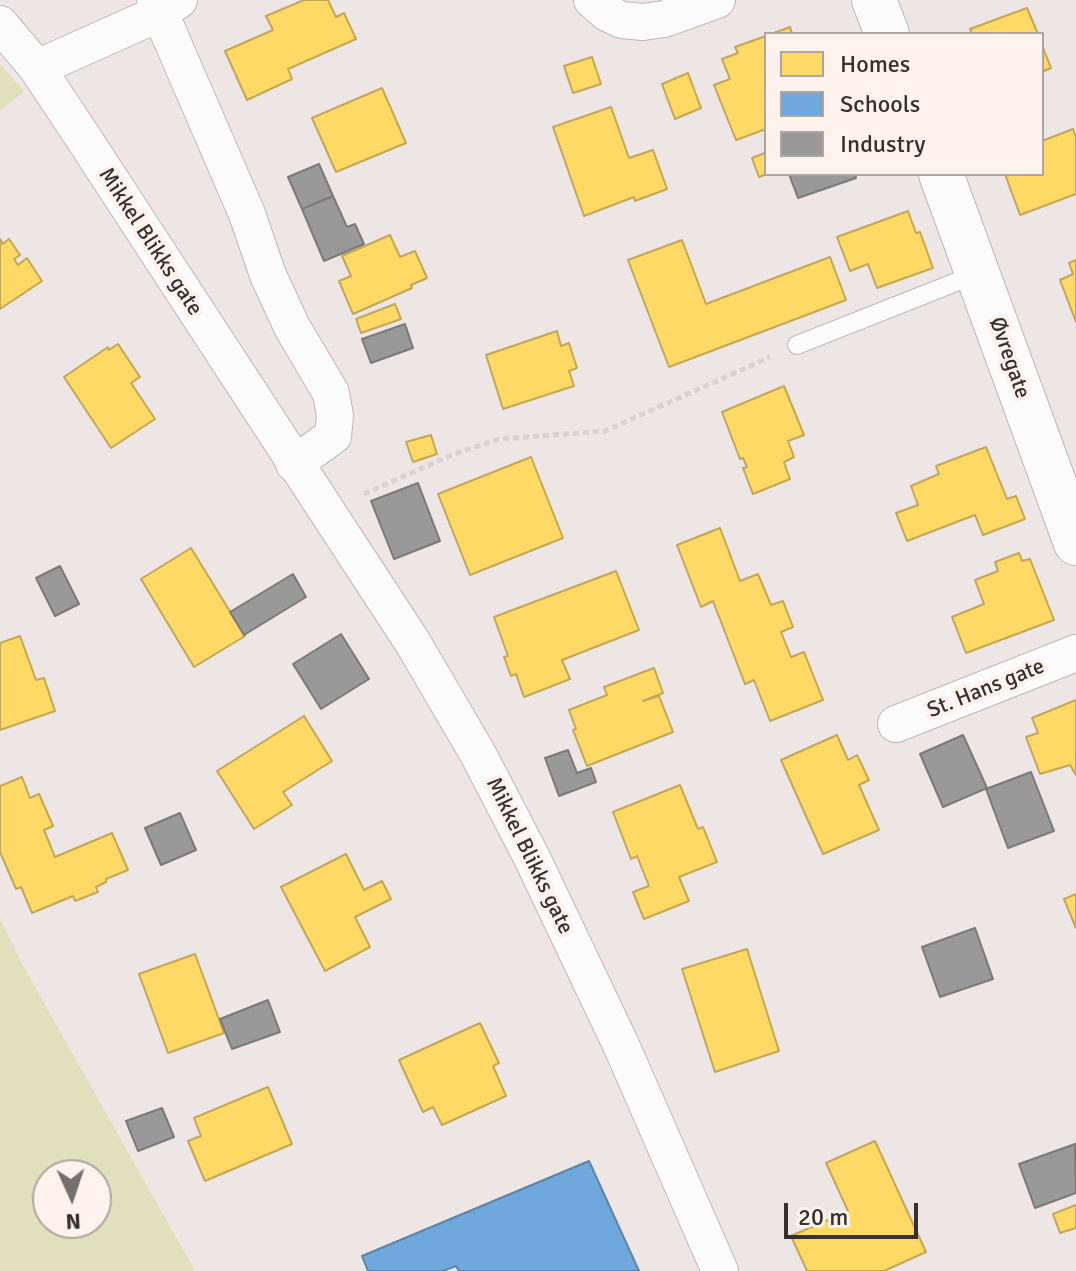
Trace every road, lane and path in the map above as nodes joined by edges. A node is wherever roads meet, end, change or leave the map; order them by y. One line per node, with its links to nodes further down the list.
1 (592, 0): 2 (street)
2 (717, 0)
3 (874, 0): 6 (street)
4 (165, 4): 7 (street); 11 (street)
5 (0, 24): 7 (street, Mikkel Blikks gate)
6 (886, 32)
7 (37, 68): 11 (street, Mikkel Blikks gate)
8 (942, 176): 9 (street, Øvregate)
9 (979, 273): 10 (lane); 13 (street, Øvregate)
10 (797, 345): 12 (path)
11 (294, 464): 12 (street, Mikkel Blikks gate)
12 (327, 515): 16 (street, Mikkel Blikks gate)
13 (1076, 543)
14 (1076, 653): 15 (street, St. Hans gate)
15 (896, 724)
16 (720, 1271)

